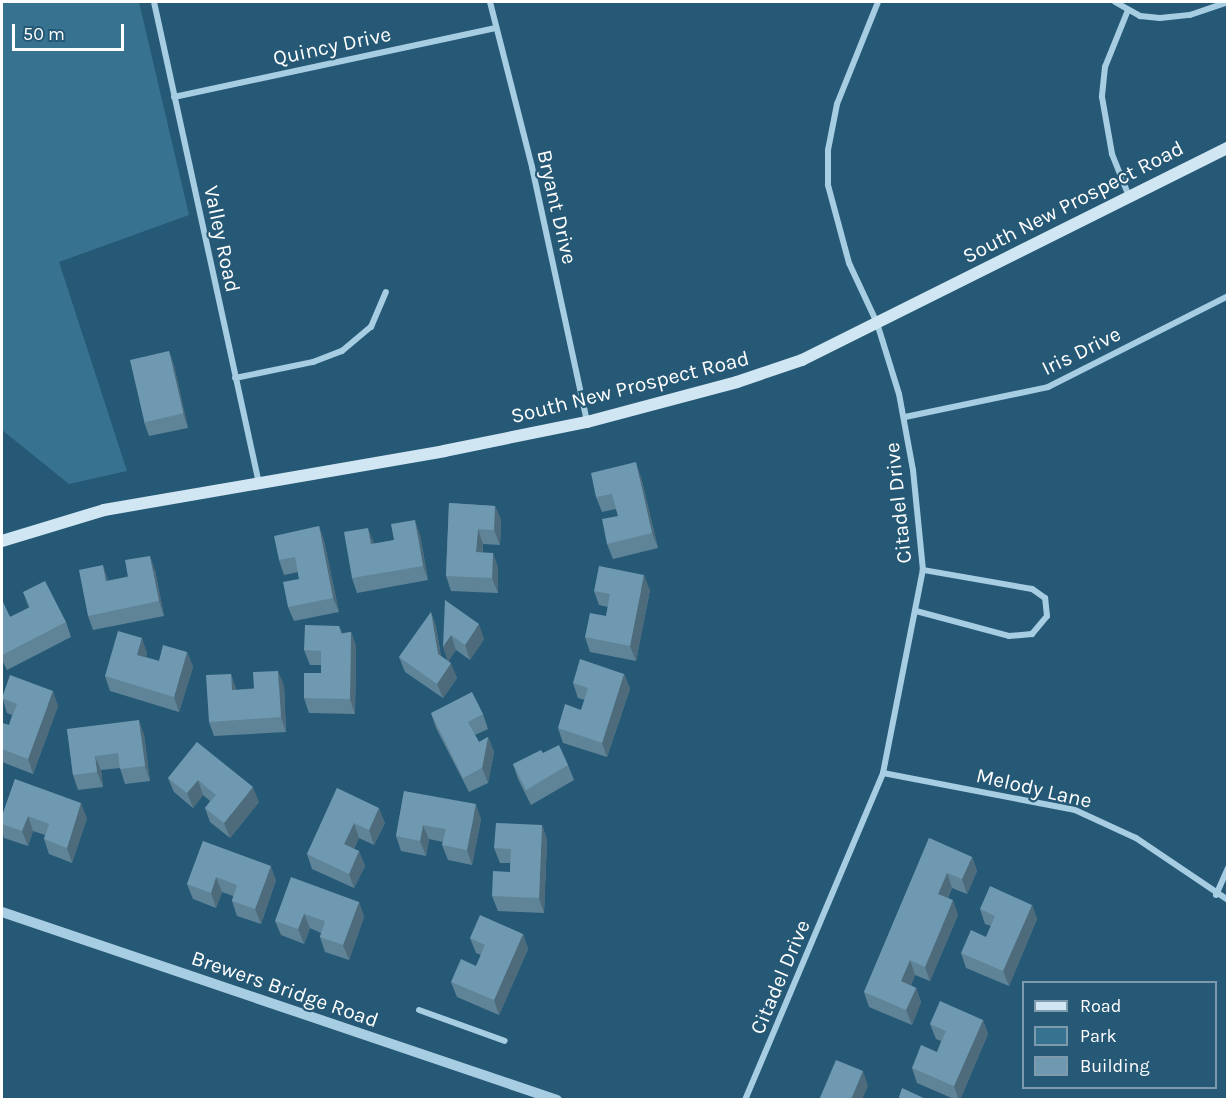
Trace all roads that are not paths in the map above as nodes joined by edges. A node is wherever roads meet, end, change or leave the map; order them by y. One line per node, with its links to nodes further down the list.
1 (154, 2): 8 (street, Valley Road)
2 (490, 2): 7 (street, Bryant Drive)
3 (878, 2): 13 (street, Citadel Drive)
4 (1115, 2): 6 (street)
5 (1227, 2): 6 (street)
6 (1128, 10): 10 (street)
7 (496, 28): 8 (street, Quincy Drive); 16 (street, Bryant Drive)
8 (174, 97): 14 (street, Valley Road)
9 (1227, 148): 10 (main road, South New Prospect Road)
10 (1128, 194): 13 (main road, South New Prospect Road)
11 (386, 292): 14 (street)
12 (1227, 296): 15 (street, Iris Drive)
13 (877, 323): 15 (street, Citadel Drive); 16 (main road, South New Prospect Road)
14 (235, 378): 17 (street, Valley Road)
15 (905, 417): 19 (street, Citadel Drive)
16 (587, 422): 17 (main road, South New Prospect Road)
17 (259, 484): 18 (main road, South New Prospect Road)
18 (2, 541)
19 (923, 570): 20 (street, Citadel Drive); 20 (street)
20 (916, 611): 21 (street, Citadel Drive)
21 (884, 773): 23 (street, Melody Lane); 29 (street, Citadel Drive)
22 (1227, 868): 23 (street)
23 (1216, 895): 24 (street, Melody Lane)
24 (1227, 900)
25 (2, 912): 28 (street, Brewers Bridge Road)
26 (419, 1010): 27 (street)
27 (505, 1041)
28 (557, 1100)
29 (745, 1100)

